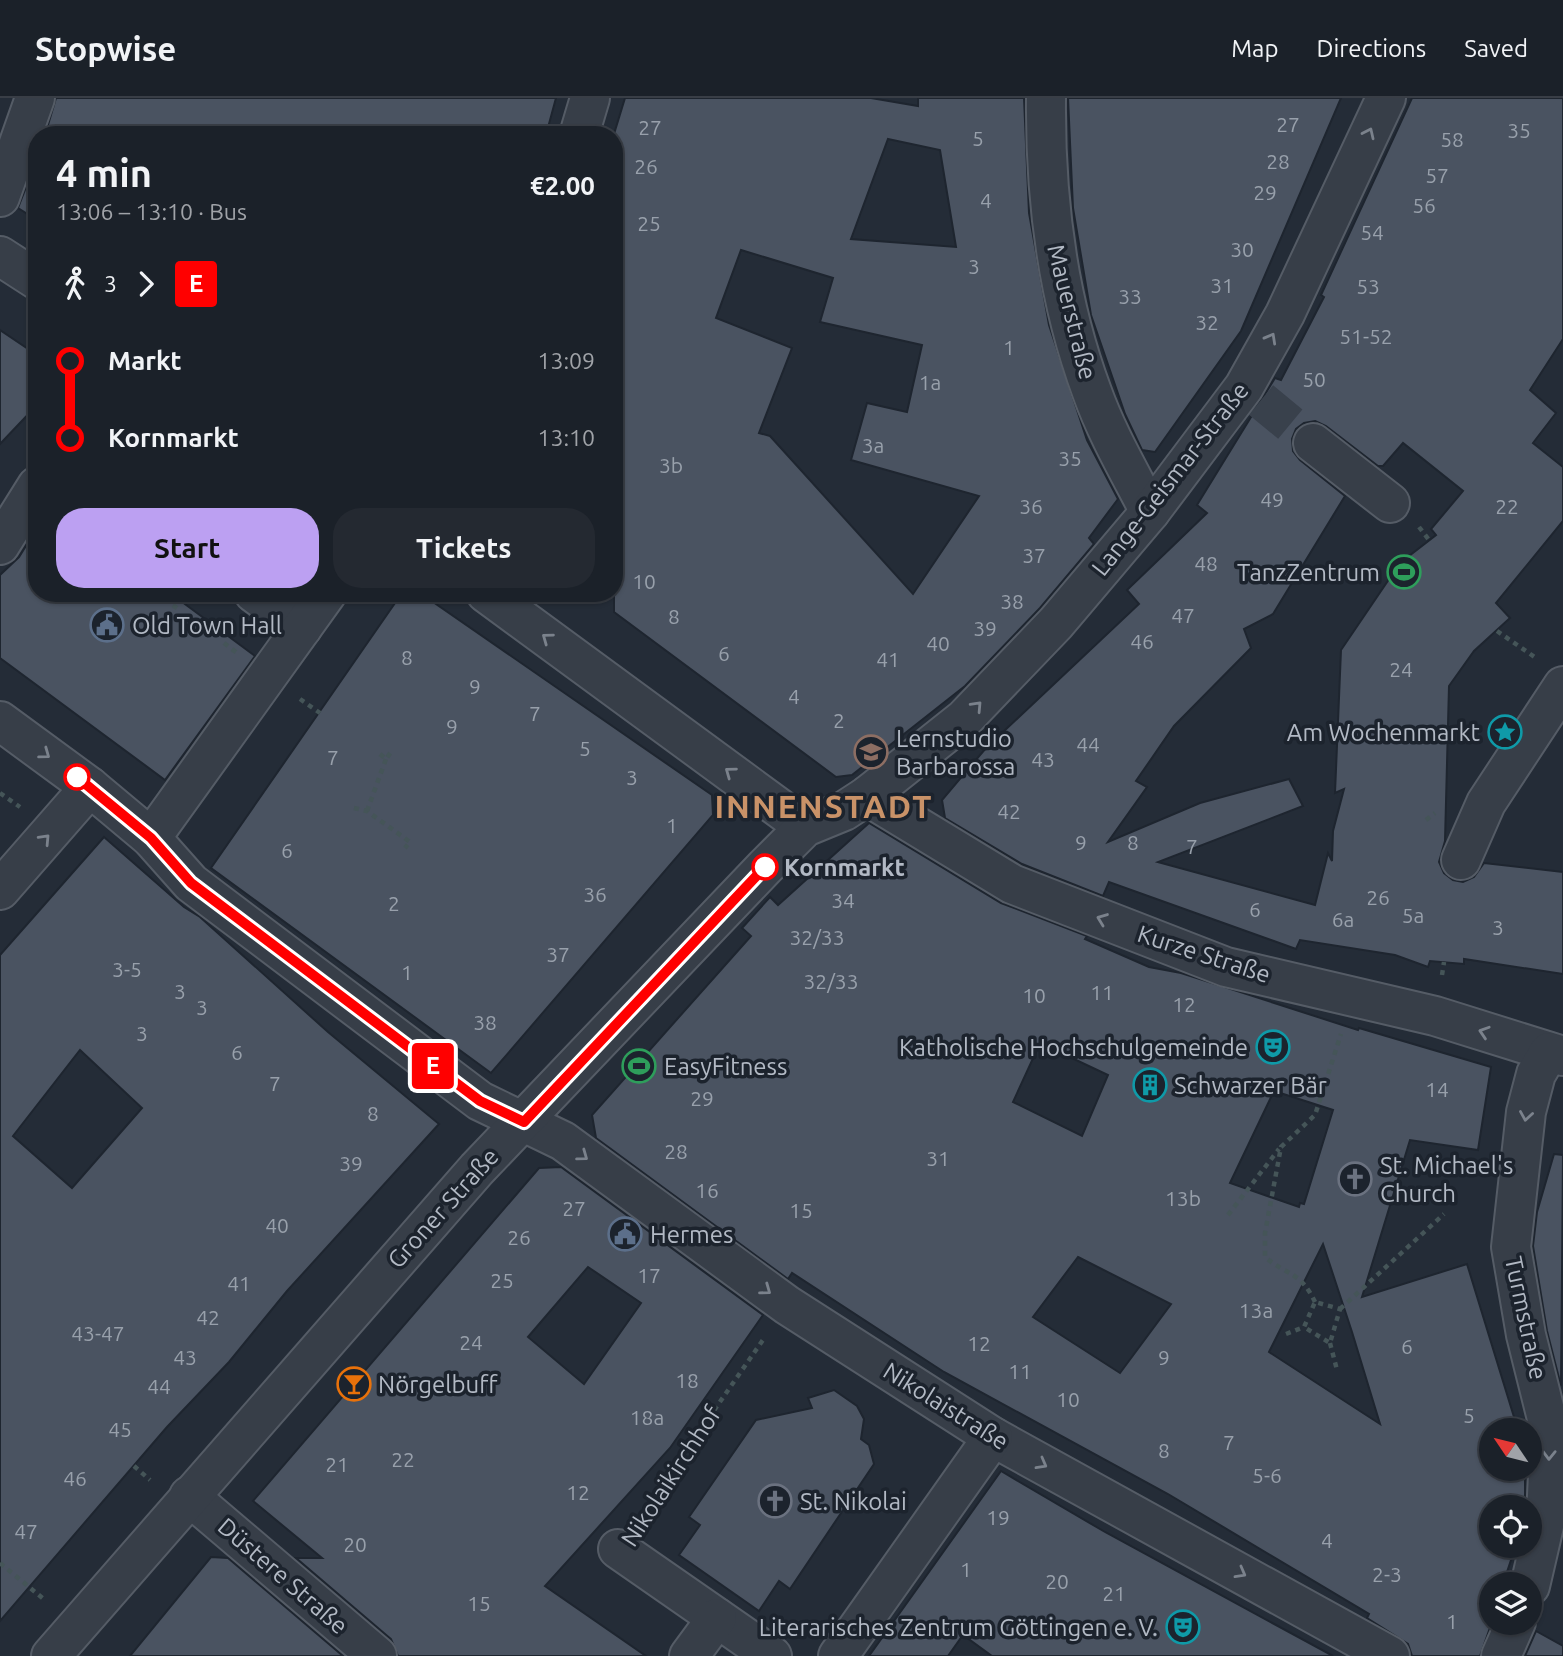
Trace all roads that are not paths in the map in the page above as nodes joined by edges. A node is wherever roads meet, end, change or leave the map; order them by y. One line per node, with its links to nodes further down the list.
1 (36, 98): 6 (street)
2 (590, 98): 5 (street)
3 (1046, 98): 12 (street, Mauerstraße)
4 (1386, 98): 12 (street, Lange-Geismar-Straße, one-way to 4)
5 (582, 126)
6 (0, 197)
7 (0, 256): 8 (street)
8 (28, 274)
9 (1313, 443): 10 (street)
10 (1390, 503)
11 (28, 505): 13 (street)
12 (1150, 512): 21 (street, Lange-Geismar-Straße, one-way to 12)
13 (0, 545)
14 (266, 602): 17 (street)
15 (321, 602): 17 (street)
16 (498, 602): 22 (street, one-way to 16)
17 (302, 628): 23 (street)
18 (1552, 673): 24 (street)
19 (0, 721): 20 (street, Nikolaistraße, one-way to 20)
20 (90, 787): 23 (street, Nikolaistraße); 25 (street, one-way to 20)
21 (867, 796): 22 (street, Groner Straße); 26 (street, Kurze Straße, one-way to 21)
22 (805, 827): 27 (street, Groner Straße)
23 (151, 838): 27 (street, Nikolaistraße)
24 (1461, 860)
25 (0, 890)
26 (1556, 1054): 31 (street, Turmstraße, one-way to 31)
27 (524, 1122): 28 (street, Nikolaistraße, one-way to 28); 29 (street, Groner Straße)
28 (993, 1437): 38 (street); 39 (street, Nikolaistraße, one-way to 39)
29 (189, 1496): 34 (street, Groner Straße); 35 (street, Düstere Straße)
30 (618, 1549): 32 (street, Nikolaikirchhof)
31 (1533, 1572)
32 (717, 1618): 36 (street); 37 (street, Nikolaikirchhof)
33 (1510, 1635): 40 (street)
34 (51, 1656)
35 (377, 1656)
36 (689, 1656)
37 (772, 1656)
38 (838, 1656)
39 (1390, 1656)
40 (1501, 1656)

